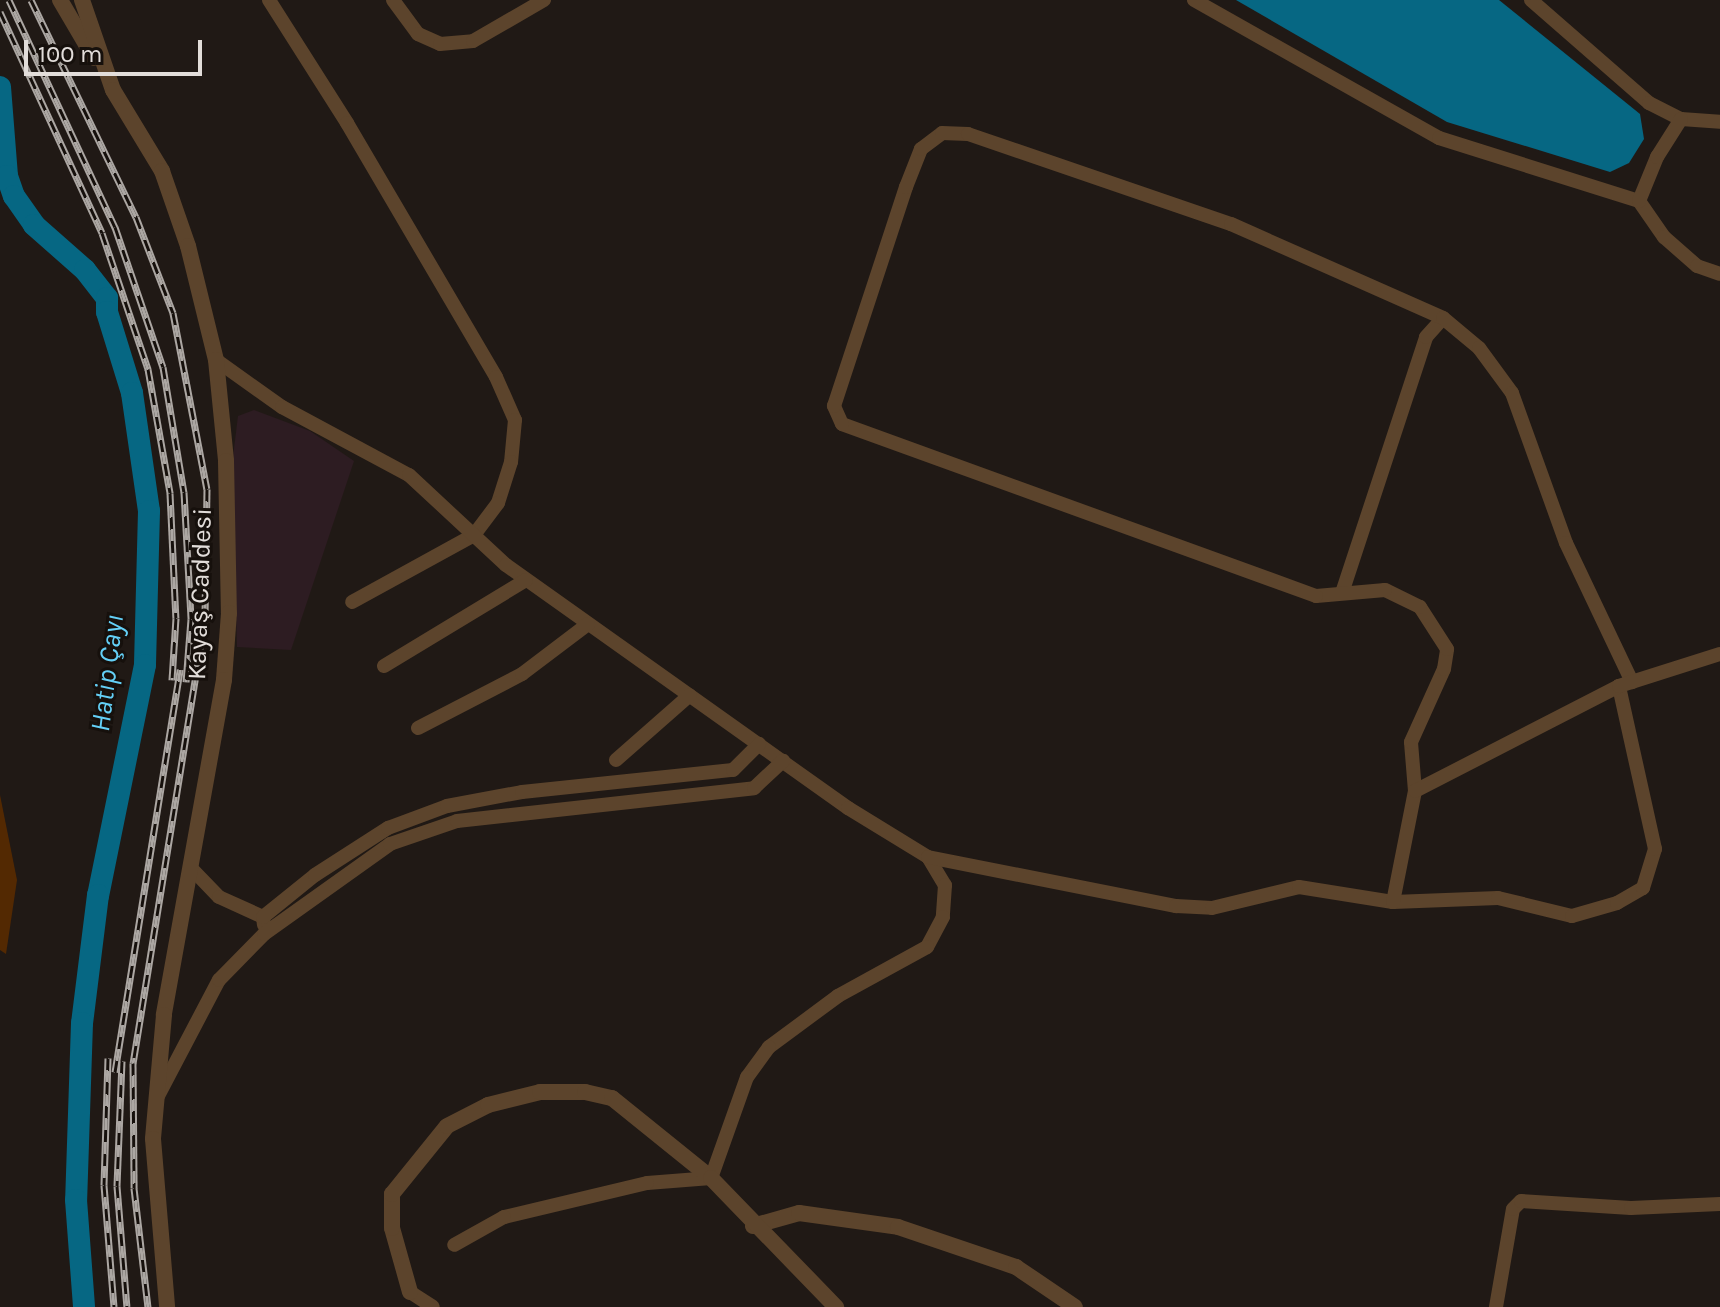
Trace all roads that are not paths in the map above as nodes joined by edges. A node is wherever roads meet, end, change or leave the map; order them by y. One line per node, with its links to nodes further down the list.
1 (60, 0): 8 (street)
2 (82, 0): 8 (street, Kayaş Caddesi)
3 (269, 0): 15 (street)
4 (393, 0): 5 (street)
5 (544, 0)
6 (1194, 0): 11 (street)
7 (1531, 0): 9 (street)
8 (113, 90): 14 (street, Kayaş Caddesi)
9 (1681, 119): 10 (street); 11 (street)
10 (1720, 122)
11 (1639, 201): 12 (street)
12 (1720, 274)
13 (1443, 318): 17 (street); 17 (street); 22 (street)
14 (216, 360): 15 (street); 30 (street, Kayaş Caddesi)
15 (474, 535): 16 (street); 18 (street)
16 (526, 580): 19 (street); 21 (street)
17 (1342, 593): 28 (street)
18 (352, 602)
19 (588, 624): 23 (street); 24 (street)
20 (1720, 654): 22 (street)
21 (384, 666)
22 (1625, 684): 28 (street); 31 (street)
23 (690, 695): 25 (street); 26 (street)
24 (418, 728)
25 (759, 744): 27 (street); 32 (street)
26 (616, 760)
27 (783, 761): 29 (street); 33 (street)
28 (1415, 791): 31 (street)
29 (928, 857): 31 (street); 35 (street)
30 (191, 868): 32 (street); 34 (street, Kayaş Caddesi)
31 (1393, 902)
32 (263, 917): 33 (street)
33 (264, 934): 34 (street)
34 (157, 1098): 40 (street, Kayaş Caddesi)
35 (711, 1178): 37 (street); 38 (street); 39 (street)
36 (1720, 1204): 44 (street)
37 (753, 1226): 42 (street); 43 (street)
38 (454, 1245)
39 (410, 1292): 41 (street)
40 (167, 1307)
41 (433, 1307)
42 (836, 1307)
43 (1075, 1307)
44 (1496, 1307)

